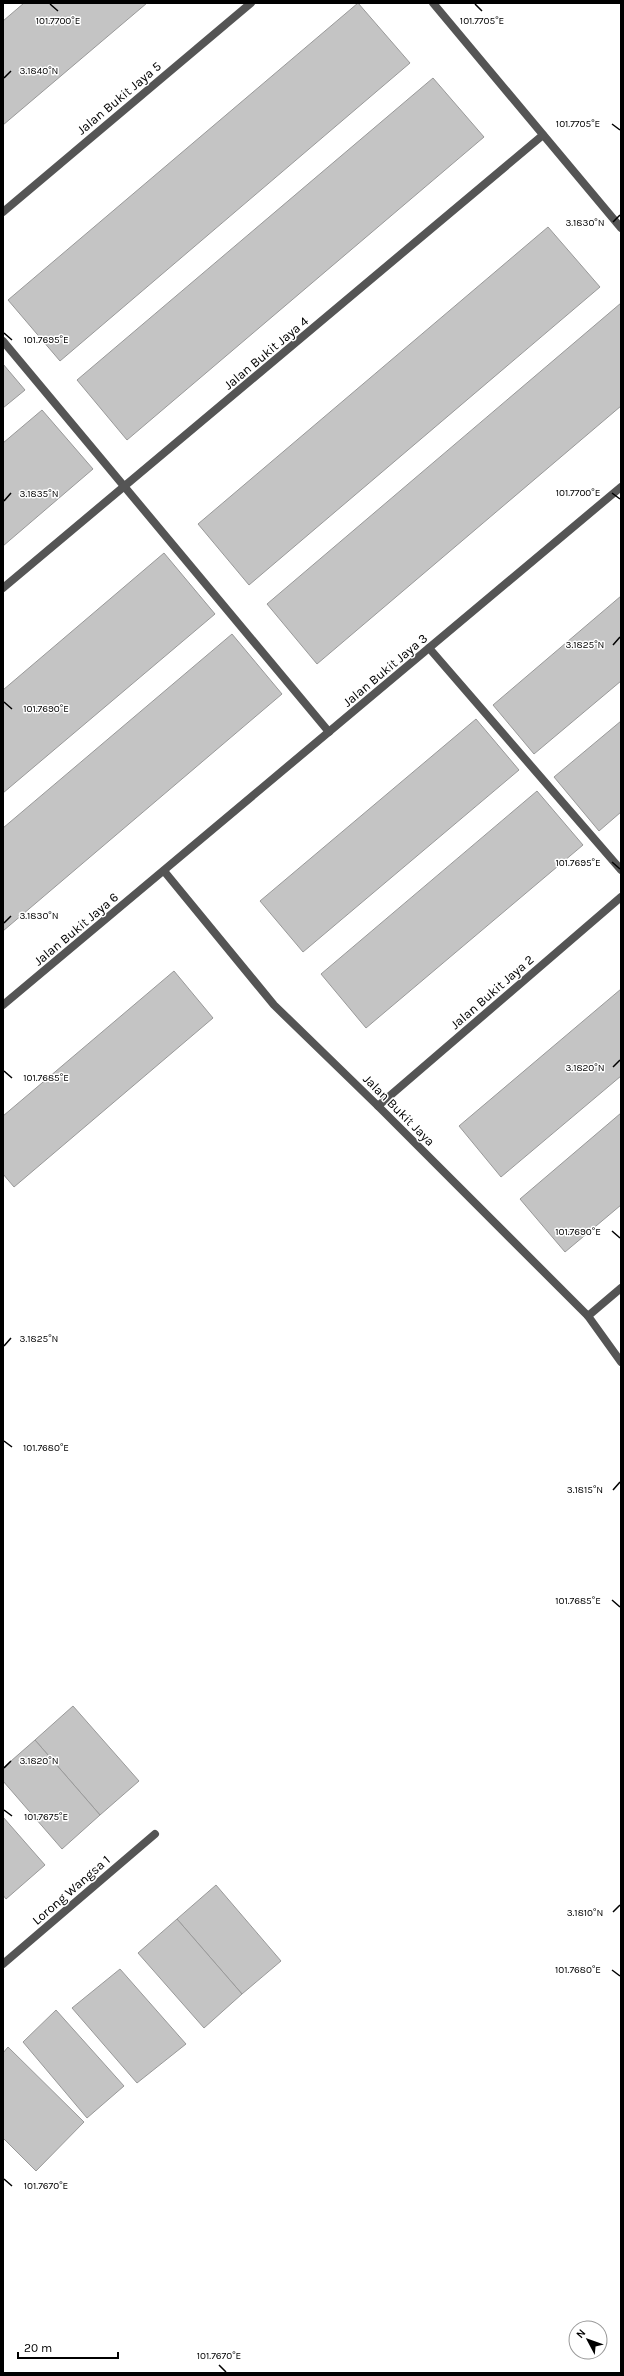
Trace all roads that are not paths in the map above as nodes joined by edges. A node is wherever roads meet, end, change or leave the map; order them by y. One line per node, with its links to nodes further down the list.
1 (251, 3): 4 (street, Jalan Bukit Jaya 5)
2 (433, 3): 3 (street)
3 (544, 135): 5 (street); 7 (street, Jalan Bukit Jaya 4)
4 (3, 212)
5 (621, 228)
6 (3, 341): 7 (street)
7 (125, 487): 9 (street, Jalan Bukit Jaya 4); 11 (street)
8 (621, 487): 10 (street, Jalan Bukit Jaya 3)
9 (3, 588)
10 (430, 648): 11 (street, Jalan Bukit Jaya 3); 12 (street)
11 (329, 732): 13 (street, Jalan Bukit Jaya 3)
12 (621, 870)
13 (164, 871): 15 (street, Jalan Bukit Jaya 6); 16 (street, Jalan Bukit Jaya)
14 (621, 897): 16 (street, Jalan Bukit Jaya 2)
15 (3, 1005)
16 (378, 1106): 18 (street, Jalan Bukit Jaya)
17 (621, 1288): 18 (street)
18 (588, 1316): 19 (street, Jalan Bukit Jaya)
19 (621, 1362)
20 (155, 1834): 21 (street, Lorong Wangsa 1)
21 (3, 1964)

